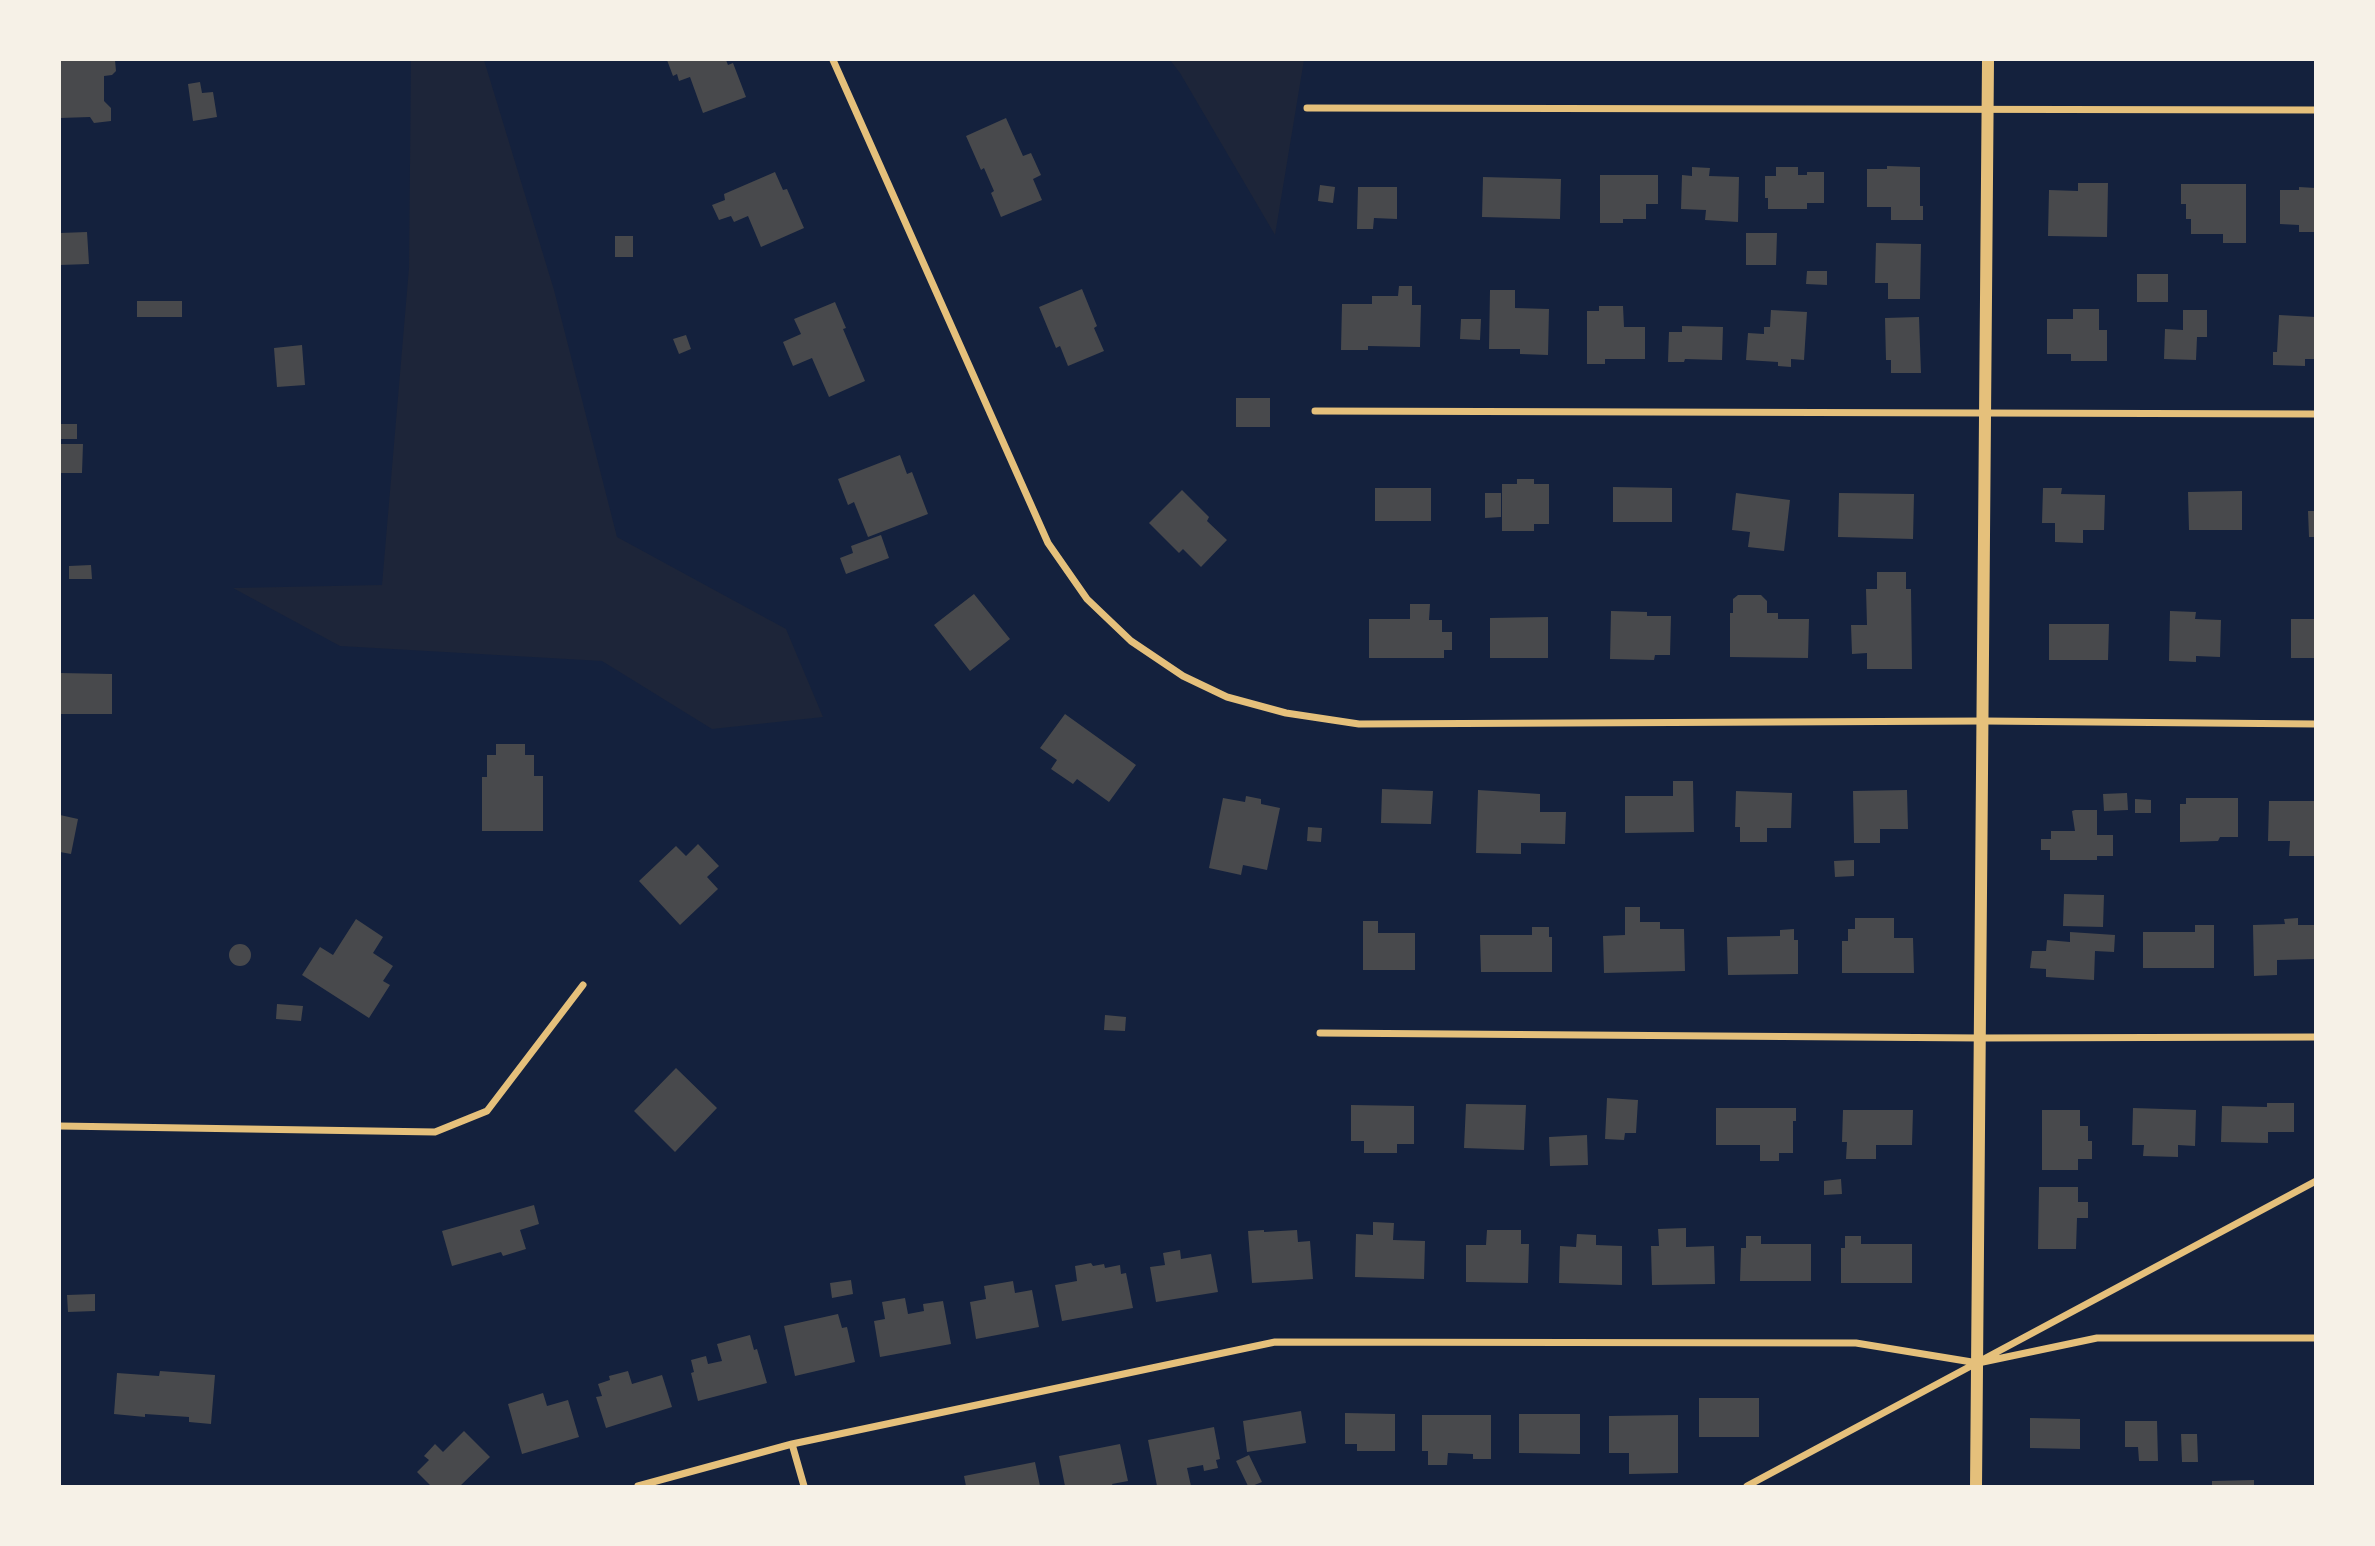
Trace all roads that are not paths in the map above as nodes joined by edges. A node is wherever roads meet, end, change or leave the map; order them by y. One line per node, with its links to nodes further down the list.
1 (833, 60): 9 (street)
2 (1989, 60): 4 (street)
3 (1307, 108): 4 (street)
4 (1988, 109): 5 (street); 7 (street)
5 (2315, 110)
6 (1315, 411): 7 (street)
7 (1986, 413): 8 (street); 9 (street)
8 (2315, 415)
9 (1984, 721): 10 (street); 14 (street)
10 (2315, 724)
11 (583, 985): 15 (street)
12 (1320, 1033): 14 (street)
13 (2315, 1037): 14 (street)
14 (1981, 1038): 18 (street)
15 (60, 1125)
16 (2315, 1181): 18 (street)
17 (2315, 1338): 18 (street)
18 (1978, 1363): 19 (street); 22 (street); 23 (street)
19 (792, 1444): 20 (street); 21 (street)
20 (638, 1486)
21 (804, 1486)
22 (1747, 1486)
23 (1976, 1486)

